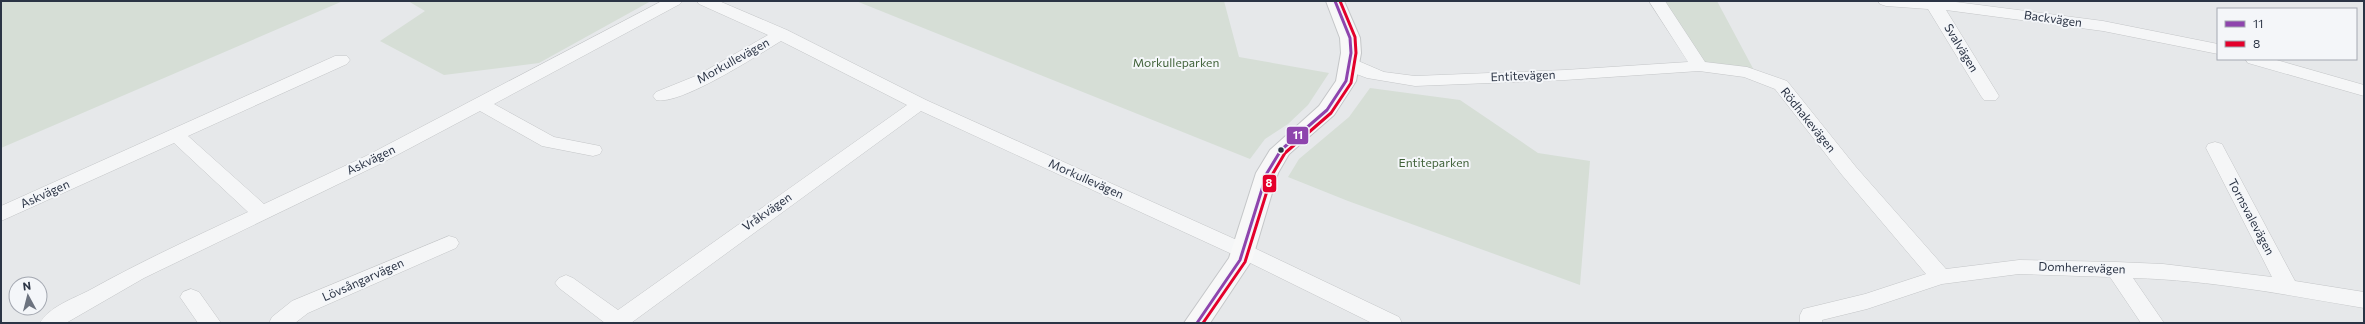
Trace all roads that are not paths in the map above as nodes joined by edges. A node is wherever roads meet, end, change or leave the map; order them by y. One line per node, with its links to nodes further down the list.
1 (674, 1): 16 (street, Askvägen)
2 (705, 1): 7 (street, Morkullevägen)
3 (1335, 1): 11 (street)
4 (1657, 1): 12 (street)
5 (1886, 1): 6 (street, Backvägen)
6 (1933, 3): 8 (street, Backvägen); 15 (street, Svalvägen)
7 (781, 34): 14 (street, Morkullevägen); 17 (street, Morkullevägen)
8 (2217, 50)
9 (341, 60): 18 (street, Askvägen)
10 (2257, 60): 13 (street)
11 (1350, 64): 12 (street, Entitevägen); 24 (street)
12 (1699, 66): 26 (street, Rödhakevägen)
13 (2364, 91)
14 (662, 96)
15 (1990, 96)
16 (481, 104): 20 (street); 21 (street, Askvägen)
17 (920, 104): 24 (street, Morkullevägen); 34 (street, Vråkvägen)
18 (176, 135): 21 (street); 22 (street, Askvägen)
19 (2215, 148): 28 (street, Tornsvalevägen)
20 (592, 150)
21 (261, 213): 31 (street, Askvägen)
22 (1, 214)
23 (449, 243): 33 (street, Lövsångarvägen)
24 (1242, 250): 35 (street); 36 (street, Morkullevägen)
25 (2116, 269): 26 (street, Domherrevägen); 28 (street, Domherrevägen); 38 (street)
26 (1941, 277): 37 (street, Domherrevägen)
27 (566, 283): 34 (street)
28 (2288, 287): 30 (street, Domherrevägen)
29 (190, 297): 32 (street)
30 (2364, 300)
31 (51, 323)
32 (210, 323)
33 (280, 323)
34 (618, 323)
35 (1196, 323)
36 (1391, 323)
37 (1811, 323)
38 (2153, 323)

